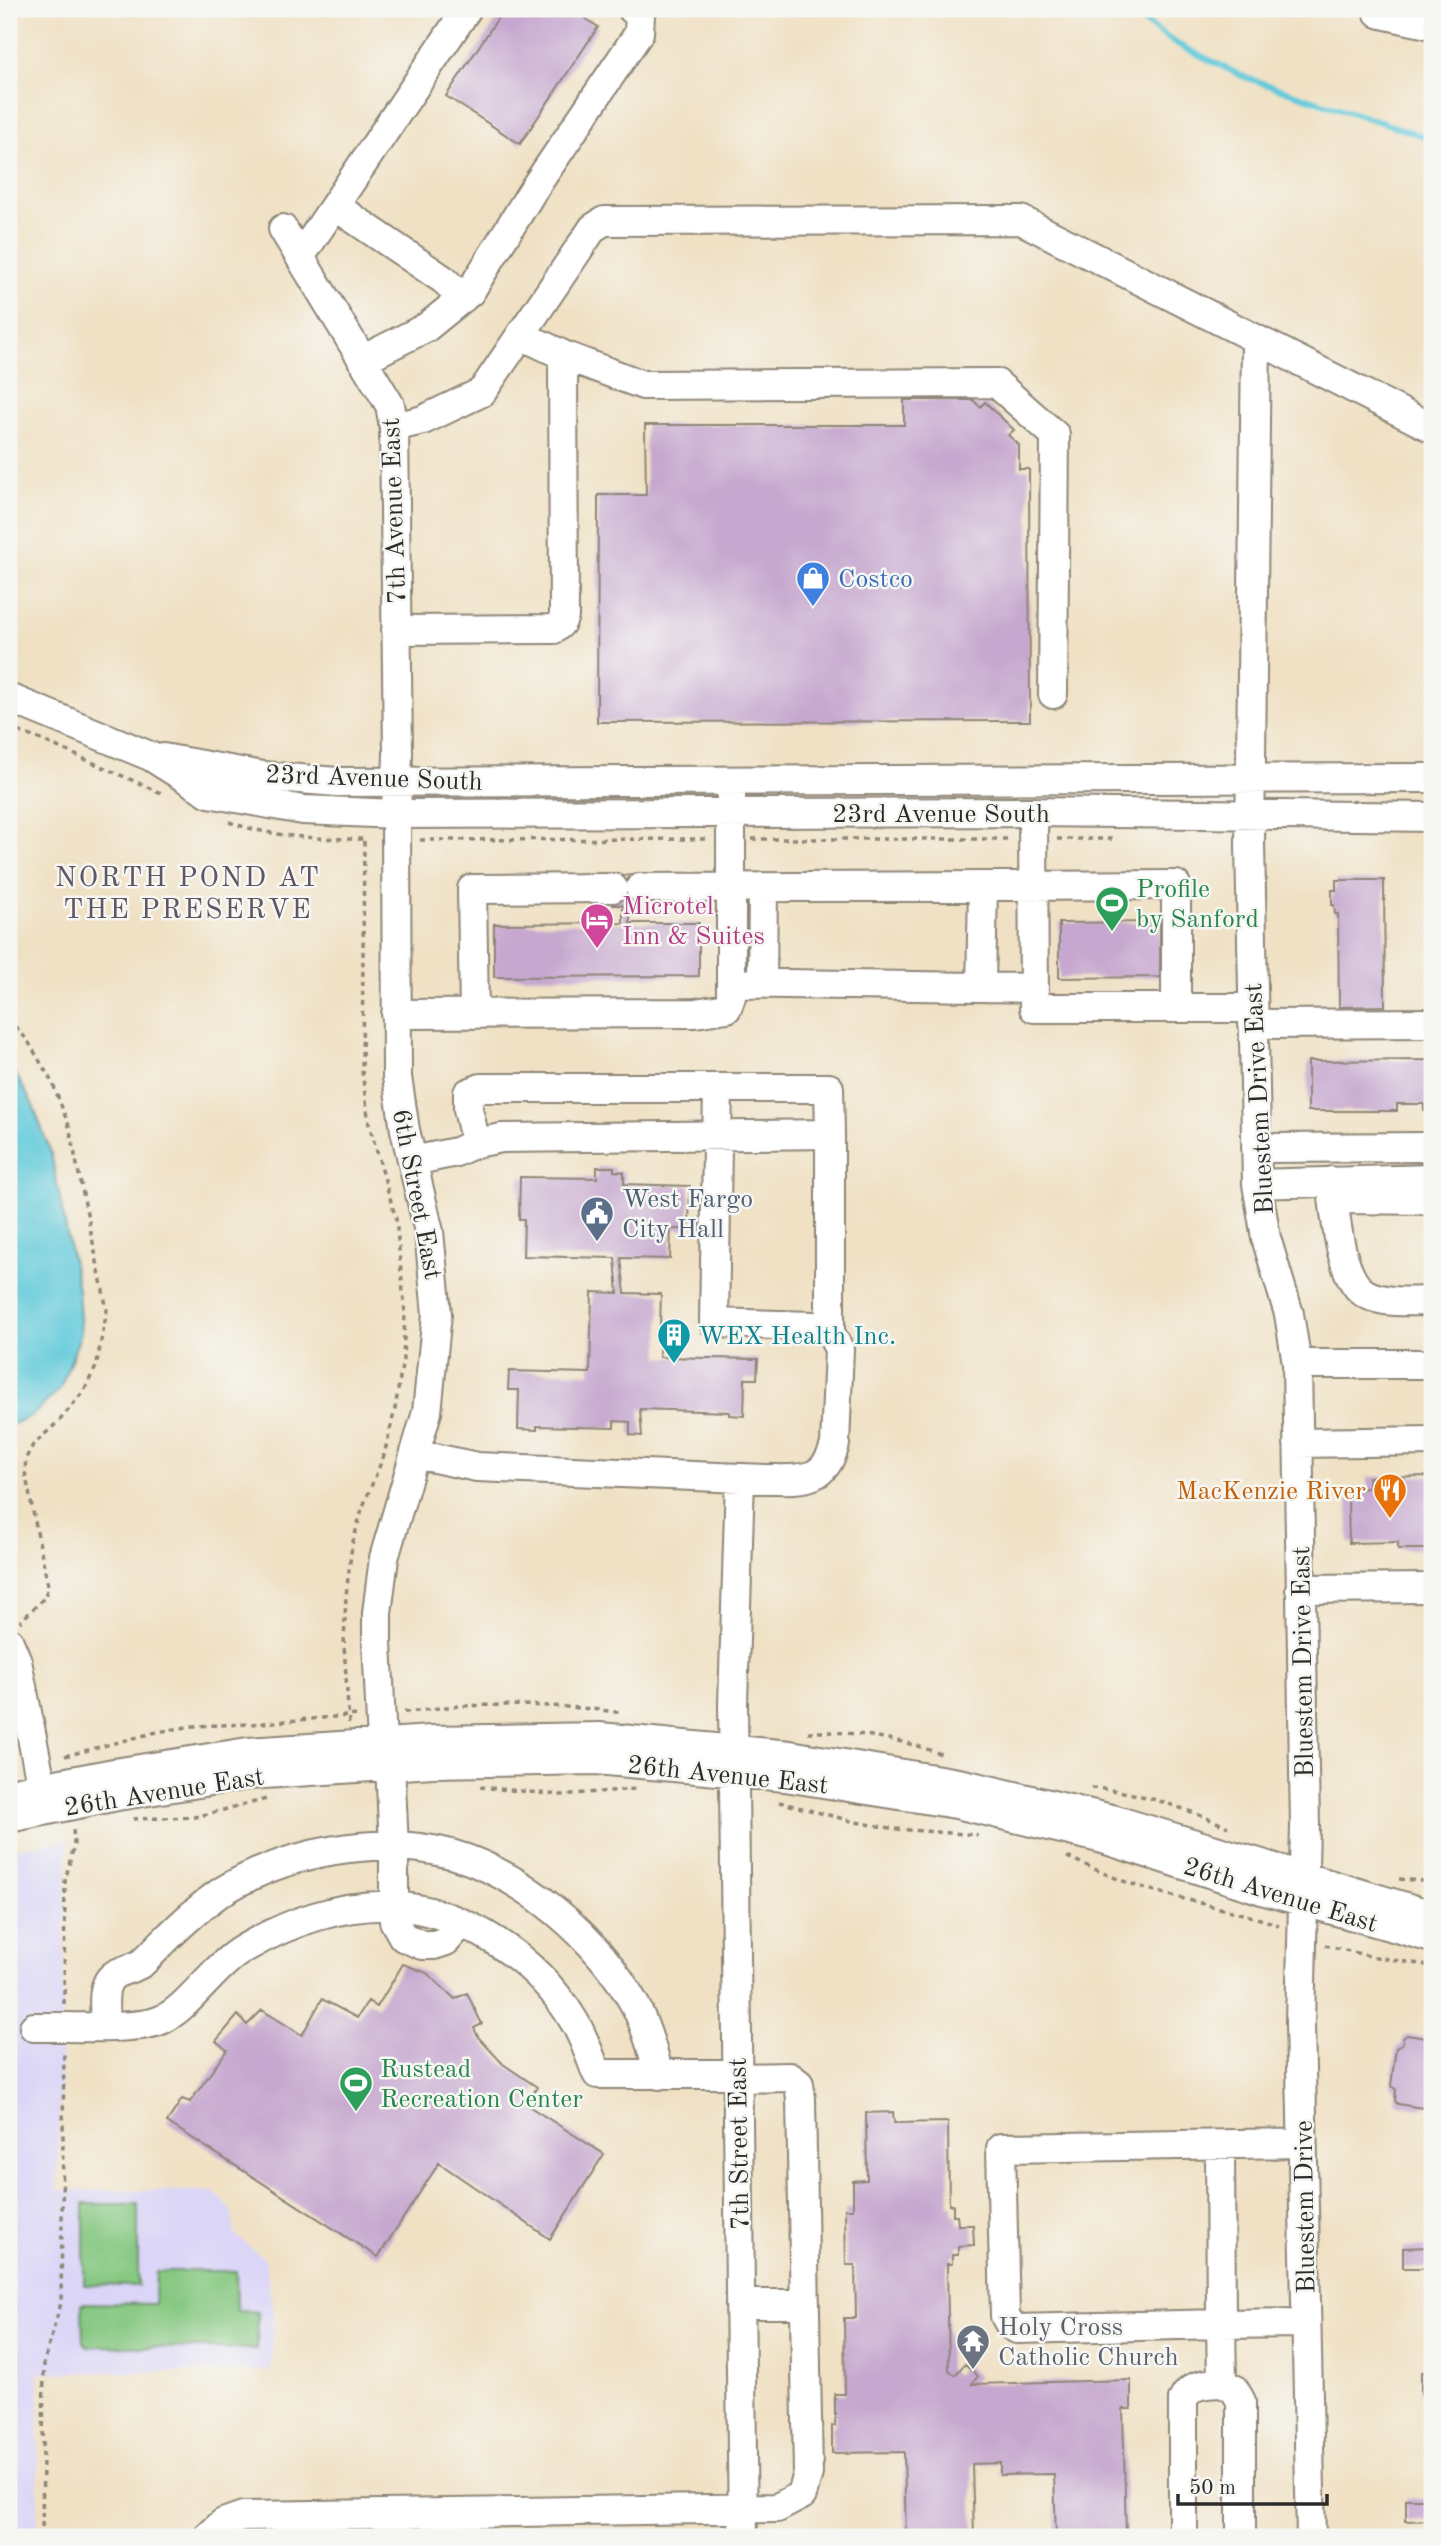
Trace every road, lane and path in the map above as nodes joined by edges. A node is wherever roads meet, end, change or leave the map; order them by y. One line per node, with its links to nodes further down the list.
1 (467, 9): 5 (street)
2 (632, 9): 8 (street)
3 (1382, 9): 4 (highway)
4 (1432, 20)
5 (335, 206): 7 (street); 8 (street)
6 (284, 229): 7 (street, 7th Avenue East)
7 (300, 257): 12 (street, 7th Avenue East)
8 (463, 298): 12 (street)
9 (521, 335): 10 (street); 11 (street); 13 (street)
10 (1256, 340): 14 (street); 20 (street, Bluestem Drive East)
11 (563, 355): 15 (street); 16 (street)
12 (362, 360): 13 (street, 7th Avenue East)
13 (394, 427): 15 (street, 7th Avenue East)
14 (1432, 428)
15 (396, 630): 22 (street, 7th Avenue East)
16 (1053, 694)
17 (9, 698): 18 (street)
18 (150, 756): 22 (street, 23rd Avenue South); 27 (street, 23rd Avenue South)
19 (1432, 778): 20 (street, 23rd Avenue South)
20 (1251, 779): 21 (street, 23rd Avenue South); 23 (street, Bluestem Drive East)
21 (730, 780): 22 (street, 23rd Avenue South); 25 (street)
22 (398, 782): 27 (street, 6th Street East)
23 (1250, 814): 24 (street, 23rd Avenue South); 26 (street, 23rd Avenue South); 42 (street, Bluestem Drive East)
24 (1432, 817)
25 (731, 826): 26 (street, 23rd Avenue South); 26 (path); 27 (street, 23rd Avenue South); 27 (path); 30 (street)
26 (1033, 826): 28 (path); 29 (street)
27 (396, 827): 41 (street, 6th Street East); 68 (path)
28 (1125, 839)
29 (1033, 886): 32 (street); 38 (street); 39 (street)
30 (731, 887): 31 (street); 34 (street); 35 (street)
31 (762, 887): 32 (street); 36 (street)
32 (982, 887): 37 (street)
33 (613, 888): 40 (street)
34 (640, 888)
35 (731, 983): 36 (street); 40 (street)
36 (762, 983): 37 (street)
37 (981, 987): 38 (street)
38 (1034, 988): 39 (street)
39 (1176, 1007): 42 (street)
40 (474, 1013): 41 (street)
41 (397, 1014): 51 (street, 6th Street East)
42 (1253, 1016): 44 (street); 50 (street, Bluestem Drive East)
43 (9, 1019): 66 (path)
44 (1432, 1023)
45 (718, 1088): 46 (street); 47 (street); 48 (street)
46 (830, 1134): 47 (street); 57 (street)
47 (717, 1135): 48 (street); 57 (street)
48 (476, 1143): 51 (street)
49 (1432, 1146): 50 (street)
50 (1256, 1147): 53 (street, Bluestem Drive East)
51 (413, 1161): 62 (street, 6th Street East)
52 (1432, 1179): 54 (street)
53 (1257, 1184): 54 (street); 58 (street, Bluestem Drive East)
54 (1332, 1190): 55 (street); 56 (street)
55 (1432, 1199)
56 (1432, 1301)
57 (830, 1332): 63 (street)
58 (1297, 1364): 59 (street); 61 (street, Bluestem Drive East)
59 (1432, 1364)
60 (1432, 1441): 61 (street)
61 (1298, 1443): 65 (street, Bluestem Drive East)
62 (416, 1454): 63 (street); 67 (street, 6th Street East)
63 (740, 1478): 69 (street, 7th Street East)
64 (1432, 1588): 65 (street)
65 (1300, 1589): 82 (street, Bluestem Drive East)
66 (18, 1637): 74 (street)
67 (386, 1754): 69 (street, 26th Avenue East); 74 (street, 26th Avenue East); 80 (street, 6th Street East)
68 (59, 1758)
69 (735, 1761): 82 (street, 26th Avenue East); 93 (street, 7th Street East)
70 (478, 1787): 71 (path)
71 (647, 1789)
72 (9, 1793): 74 (street, 26th Avenue East)
73 (277, 1797): 77 (path)
74 (45, 1799): 76 (street, 26th Avenue East)
75 (771, 1800): 79 (path)
76 (9, 1818)
77 (121, 1820)
78 (81, 1823): 90 (path)
79 (981, 1835)
80 (394, 1846): 83 (street, 6th Street East); 91 (street); 92 (street)
81 (1064, 1856): 85 (path)
82 (1305, 1890): 84 (street, 26th Avenue East); 86 (street, 26th Avenue East); 94 (street, Bluestem Drive)
83 (393, 1906): 91 (street); 92 (street)
84 (1432, 1915)
85 (1282, 1926)
86 (1432, 1938)
87 (1329, 1947): 88 (path)
88 (1432, 1966)
89 (34, 2026): 90 (street)
90 (64, 2026): 91 (street); 103 (path)
91 (105, 2026)
92 (659, 2075): 93 (street)
93 (737, 2076): 96 (street, 7th Street East); 97 (street)
94 (1302, 2143): 95 (street); 98 (street, Bluestem Drive)
95 (1220, 2146): 99 (street); 99 (street)
96 (740, 2304): 97 (street); 101 (street, 7th Street East)
97 (805, 2304): 101 (street)
98 (1306, 2323): 99 (street); 108 (street, Bluestem Drive)
99 (1222, 2324): 100 (street)
100 (1222, 2383): 106 (street); 107 (street)
101 (742, 2508): 102 (street); 105 (street, 7th Street East)
102 (209, 2535)
103 (41, 2536): 104 (path)
104 (58, 2537)
105 (743, 2537)
106 (1183, 2537)
107 (1241, 2537)
108 (1311, 2537)

